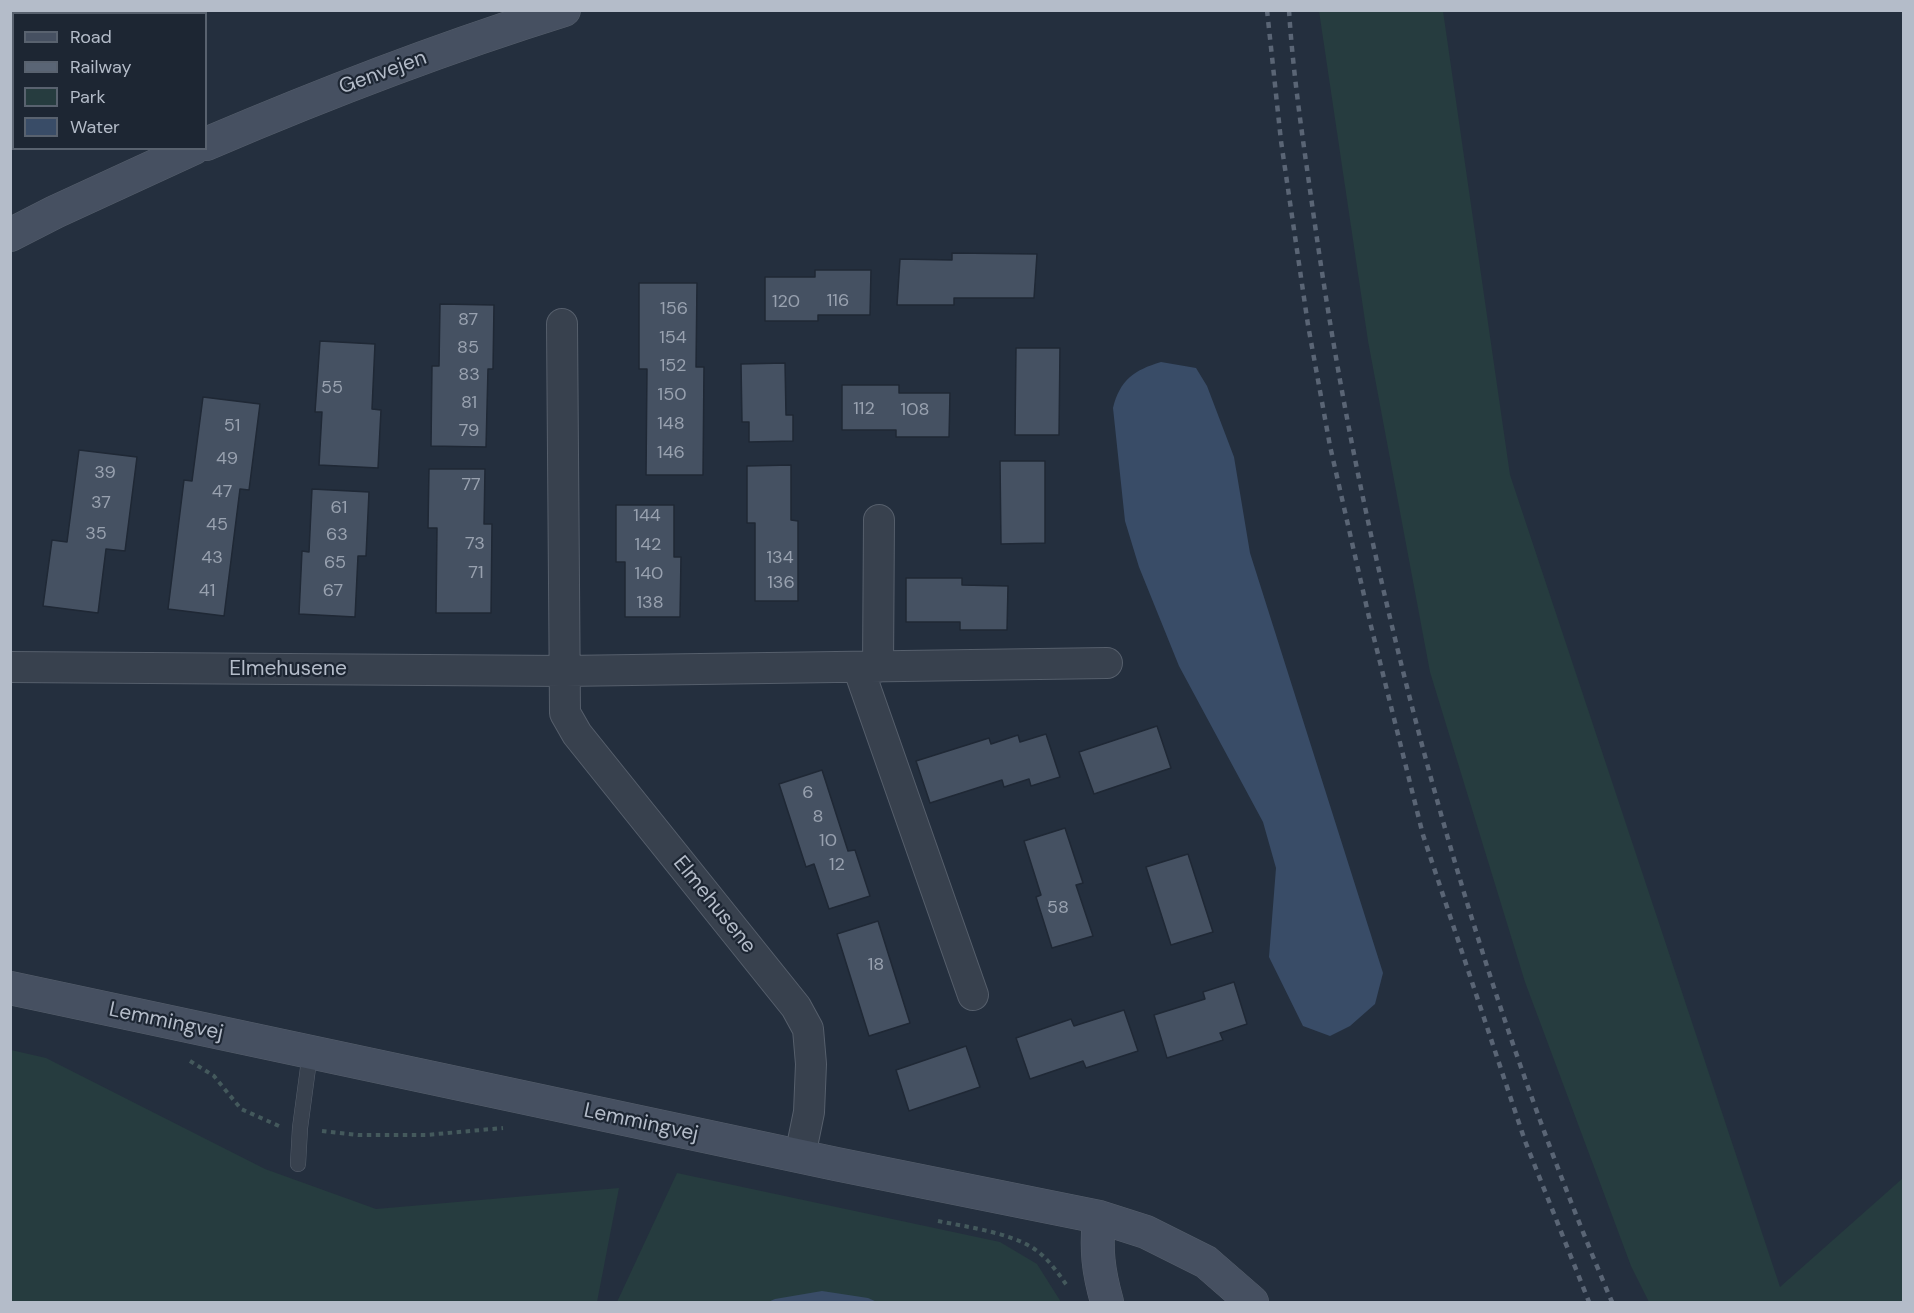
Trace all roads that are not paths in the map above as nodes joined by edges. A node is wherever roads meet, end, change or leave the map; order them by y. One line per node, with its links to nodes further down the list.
1 (564, 10): 2 (street, Genvejen)
2 (207, 144)
3 (190, 150): 4 (street)
4 (10, 235)
5 (562, 324): 10 (street, Elmehusene)
6 (879, 520): 9 (street)
7 (1107, 663): 9 (street, Elmehusene)
8 (10, 667): 10 (street, Elmehusene)
9 (868, 667): 10 (street, Elmehusene); 12 (street)
10 (565, 671): 14 (street, Elmehusene)
11 (10, 988): 13 (street, Lemmingvej)
12 (973, 995)
13 (310, 1053): 14 (street, Lemmingvej); 15 (lane)
14 (800, 1156): 16 (street, Lemmingvej)
15 (298, 1164)
16 (1099, 1216): 17 (street); 18 (street, Lemmingvej)
17 (1107, 1302)
18 (1252, 1302)

